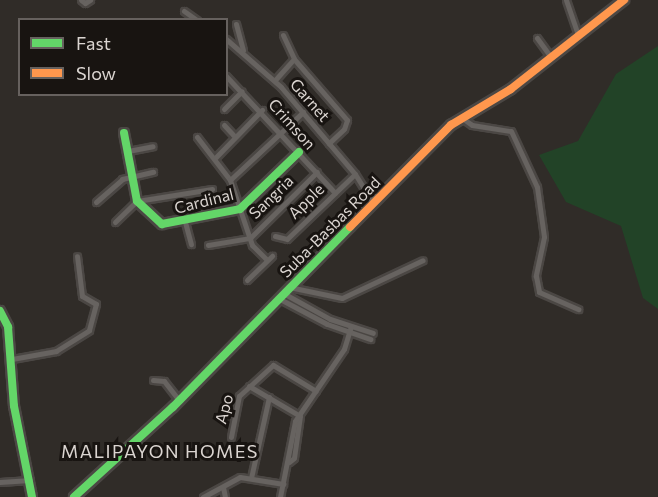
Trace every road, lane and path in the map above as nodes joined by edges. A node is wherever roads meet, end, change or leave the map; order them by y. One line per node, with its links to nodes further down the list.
1 (81, 0): 2 (street)
2 (90, 0)
3 (566, 0): 8 (street)
4 (624, 0): 8 (street, Suba-Basbas Road)
5 (184, 11): 6 (street)
6 (194, 18)
7 (236, 24): 12 (street)
8 (578, 33): 13 (street, Suba-Basbas Road)
9 (283, 35): 14 (street)
10 (537, 38): 13 (street)
11 (228, 40): 12 (street, Garnet)
12 (243, 50): 16 (street, Garnet)
13 (550, 56): 21 (street, Suba-Basbas Road)
14 (294, 59): 16 (street); 27 (street)
15 (228, 77): 17 (street, Crimson)
16 (275, 80): 20 (street, Garnet)
17 (242, 91): 18 (street); 19 (street, Crimson)
18 (224, 108)
19 (262, 110): 23 (street, Crimson); 26 (street)
20 (303, 112): 23 (street); 27 (street, Garnet)
21 (462, 118): 39 (street, Suba-Basbas Road); 53 (street)
22 (224, 124): 26 (street)
23 (282, 131): 30 (street, Crimson); 36 (street)
24 (124, 133): 29 (street)
25 (197, 137): 31 (street)
26 (235, 137): 31 (street)
27 (329, 142): 34 (street, Garnet)
28 (153, 146): 29 (street)
29 (128, 151): 35 (street)
30 (300, 152): 33 (street, Crimson); 42 (street, Cardinal)
31 (216, 157): 36 (street)
32 (153, 172): 35 (street)
33 (317, 172): 38 (street, Crimson); 46 (street, Sangria)
34 (355, 174): 38 (street, Apple); 39 (street, Garnet)
35 (131, 176): 40 (street); 41 (street)
36 (230, 180): 42 (street)
37 (212, 189): 40 (street)
38 (335, 193): 45 (street, Apple)
39 (375, 200): 52 (street, Suba-Basbas Road)
40 (137, 201): 43 (street); 44 (street, Cardinal)
41 (96, 202)
42 (240, 209): 44 (street, Cardinal); 46 (street)
43 (115, 222)
44 (185, 222): 47 (street)
45 (275, 236)
46 (250, 238): 48 (street, Sangria); 51 (street)
47 (191, 244)
48 (208, 244)
49 (77, 256): 57 (street)
50 (423, 260): 52 (street)
51 (247, 280)
52 (283, 293): 55 (street); 62 (street, Suba-Basbas Road)
53 (578, 309)
54 (0, 310): 57 (street)
55 (350, 329): 56 (street); 60 (street)
56 (372, 336)
57 (12, 359): 66 (street)
58 (153, 380): 62 (street)
59 (249, 386): 60 (street, Apo); 61 (street); 64 (street, Apo)
60 (316, 391): 63 (street)
61 (269, 397): 63 (street); 65 (street)
62 (179, 400): 70 (street, Suba-Basbas Road)
63 (300, 416): 68 (street)
64 (231, 437)
65 (251, 478): 68 (street); 69 (street)
66 (30, 480): 67 (street); 71 (street)
67 (0, 482)
68 (283, 484): 74 (street)
69 (223, 487): 72 (street); 73 (street)
70 (77, 496)
71 (32, 497)
72 (203, 497)
73 (225, 497)
74 (280, 497)

